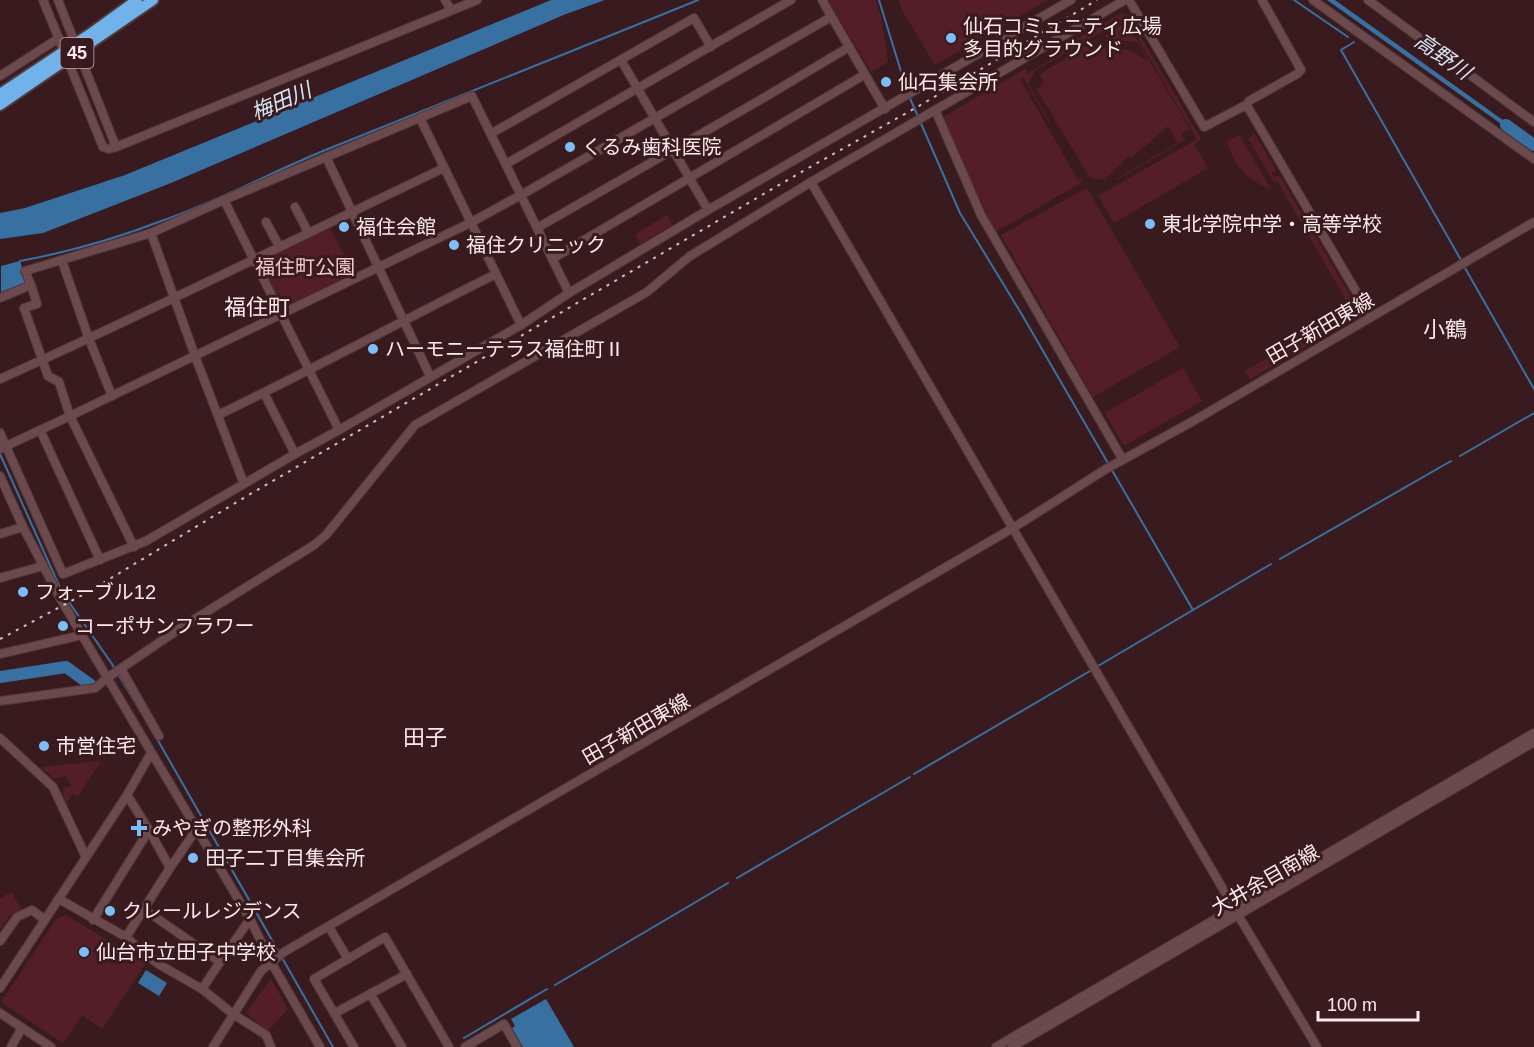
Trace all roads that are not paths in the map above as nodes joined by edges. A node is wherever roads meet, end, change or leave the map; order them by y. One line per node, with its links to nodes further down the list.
1 (43, 0): 16 (street)
2 (58, 0): 19 (street)
3 (137, 0): 19 (highway, 45)
4 (153, 0): 19 (highway, 45)
5 (445, 0): 14 (street)
6 (477, 0): 14 (street)
7 (791, 0): 17 (street)
8 (822, 0): 15 (street)
9 (1071, 0): 27 (street)
10 (1127, 0): 26 (street); 28 (street)
11 (1262, 0): 26 (street)
12 (1313, 0): 35 (street)
13 (1368, 0): 31 (street)
14 (451, 10): 19 (street)
15 (831, 17): 18 (street); 30 (street)
16 (59, 39): 19 (street); 22 (street)
17 (711, 47): 20 (street); 23 (street)
18 (849, 47): 21 (street); 33 (street)
19 (71, 52): 24 (highway, 45); 25 (highway, 45)
20 (621, 60): 23 (street); 32 (street)
21 (864, 75): 27 (street); 38 (street)
22 (0, 76)
23 (637, 89): 30 (street); 36 (street)
24 (0, 94)
25 (0, 105)
26 (1246, 106): 62 (street)
27 (885, 109): 43 (street)
28 (936, 112): 39 (street); 80 (street)
29 (420, 118): 32 (street); 34 (street); 37 (street)
30 (655, 119): 33 (street); 40 (street)
31 (1534, 122)
32 (492, 133): 36 (street)
33 (673, 150): 38 (street); 48 (street)
34 (326, 157): 41 (street); 44 (street)
35 (1534, 159)
36 (506, 164): 40 (street)
37 (444, 168): 44 (street); 47 (street)
38 (689, 179): 43 (street); 53 (street)
39 (811, 182): 84 (street); 92 (street)
40 (521, 195): 47 (street); 48 (street)
41 (224, 200): 50 (street); 52 (street)
42 (295, 207): 49 (street)
43 (708, 210): 58 (street)
44 (352, 212): 49 (street); 55 (street)
45 (266, 222): 51 (street)
46 (1534, 222): 62 (street, 田子新田東線)
47 (470, 223): 55 (street); 56 (street)
48 (537, 228): 53 (street)
49 (308, 232): 51 (street)
50 (151, 233): 54 (street); 60 (street)
51 (279, 246): 52 (street)
52 (253, 259): 60 (street); 61 (street)
53 (552, 259): 58 (street)
54 (62, 261): 57 (street); 65 (street)
55 (379, 267): 61 (street); 63 (street)
56 (496, 274): 63 (street); 64 (street)
57 (31, 285): 59 (street); 67 (street)
58 (569, 293): 64 (street)
59 (0, 298)
60 (174, 299): 65 (street); 66 (street)
61 (280, 316): 66 (street); 68 (street)
62 (1371, 317): 80 (street, 田子新田東線)
63 (403, 320): 68 (street); 69 (street)
64 (521, 325): 69 (street)
65 (89, 339): 67 (street); 72 (street)
66 (195, 356): 72 (street); 73 (street)
67 (42, 360): 70 (street); 74 (street)
68 (309, 370): 71 (street); 76 (street)
69 (430, 376): 76 (street)
70 (0, 379)
71 (264, 393): 73 (street); 79 (street)
72 (112, 396): 74 (street)
73 (218, 415): 82 (street)
74 (70, 416): 75 (street); 86 (street)
75 (40, 430): 78 (street); 87 (street)
76 (339, 430): 79 (street)
77 (0, 433): 78 (street)
78 (3, 448): 87 (street)
79 (294, 454): 82 (street)
80 (1123, 460): 84 (street, 田子新田東線)
81 (0, 476): 83 (street)
82 (244, 484): 86 (street)
83 (23, 527): 85 (street); 88 (street)
84 (1013, 528): 106 (street); 110 (street, 田子新田東線)
85 (0, 534)
86 (134, 547): 87 (street)
87 (100, 560)
88 (43, 566): 89 (street); 90 (street)
89 (0, 578)
90 (82, 636): 91 (street); 92 (street)
91 (0, 654)
92 (115, 673): 93 (street); 95 (street); 98 (street)
93 (0, 701)
94 (1534, 733): 106 (street)
95 (159, 736)
96 (0, 738): 102 (street)
97 (1534, 742): 106 (street, 大井余目南線)
98 (151, 753): 99 (street); 101 (street)
99 (127, 795): 100 (street); 102 (street)
100 (149, 830): 103 (street); 109 (street)
101 (196, 830): 103 (street); 107 (street)
102 (86, 857): 104 (street)
103 (170, 868): 105 (street)
104 (58, 898): 108 (street); 109 (street)
105 (145, 910): 111 (street); 114 (street)
106 (1236, 911): 134 (street); 135 (street, 大井余目南線); 136 (street)
107 (250, 919): 114 (street); 115 (street)
108 (45, 920): 112 (street); 117 (street)
109 (93, 920): 111 (street)
110 (329, 927): 113 (street); 115 (street, 田子新田東線)
111 (126, 937): 118 (street)
112 (0, 941)
113 (348, 959): 116 (street); 121 (street)
114 (220, 962): 118 (street)
115 (271, 962): 122 (street, 田子新田東線); 128 (street)
116 (407, 974): 119 (street); 131 (street)
117 (0, 988)
118 (202, 989): 122 (street)
119 (371, 995): 121 (street); 130 (street)
120 (0, 1013): 123 (street)
121 (335, 1013): 129 (street)
122 (233, 1014): 124 (street); 127 (street, 田子新田東線)
123 (22, 1028): 125 (street); 126 (street)
124 (269, 1046)
125 (11, 1047)
126 (51, 1047)
127 (213, 1047)
128 (320, 1047)
129 (354, 1047)
130 (402, 1047)
131 (449, 1047)
132 (465, 1047): 133 (street)
133 (517, 1047)
134 (996, 1047)
135 (1012, 1047)
136 (1317, 1047)

